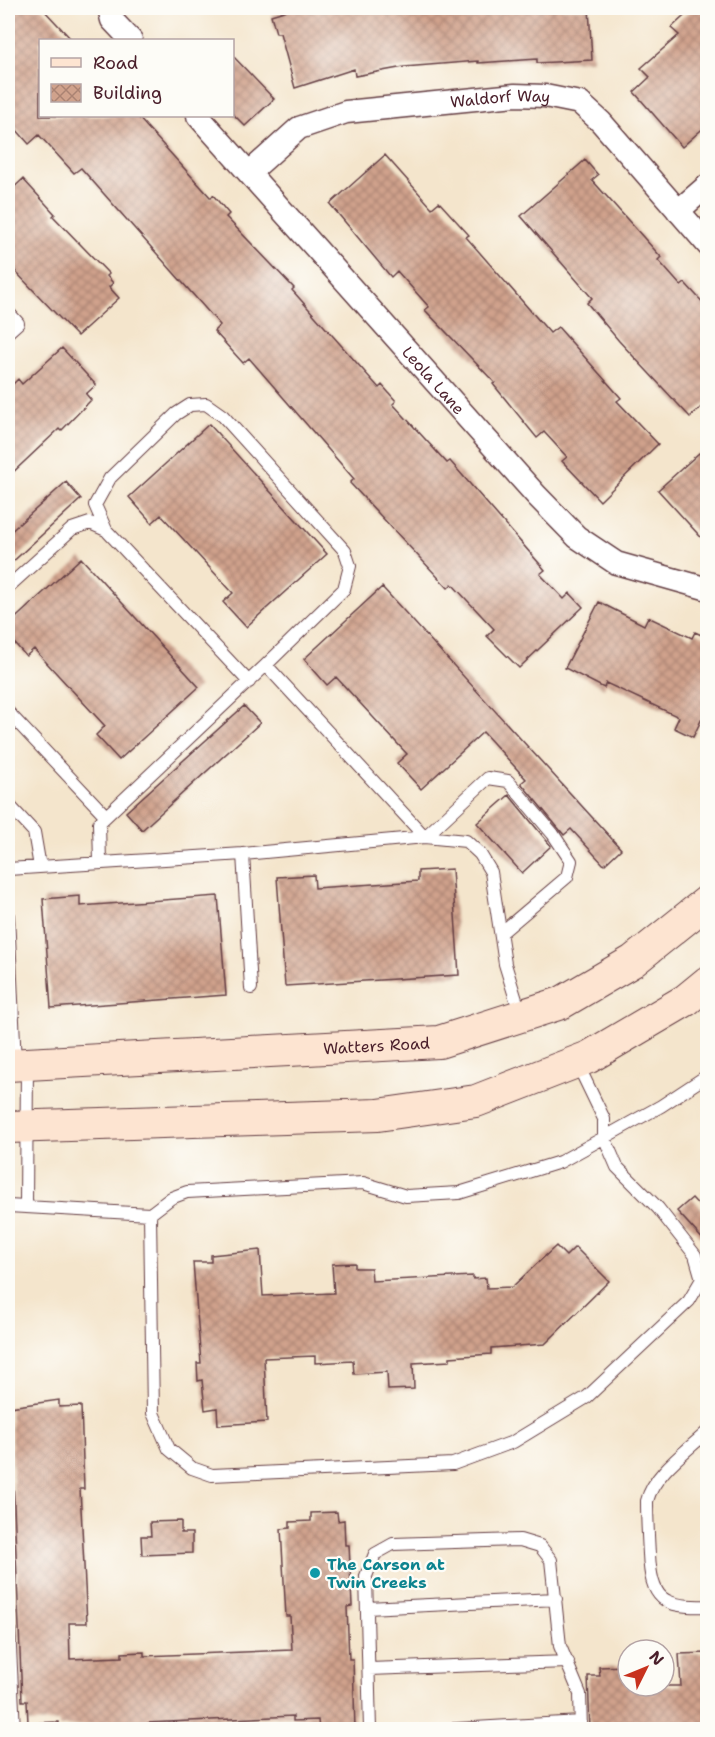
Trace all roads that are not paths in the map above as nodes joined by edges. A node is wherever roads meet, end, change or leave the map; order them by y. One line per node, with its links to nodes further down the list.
1 (109, 8): 2 (street)
2 (130, 39)
3 (199, 117): 4 (street, Leola Lane)
4 (249, 173): 6 (street, Waldorf Way); 12 (street, Leola Lane)
5 (708, 185): 6 (street)
6 (678, 211): 7 (street, Waldorf Way)
7 (708, 245)
8 (8, 312): 9 (lane)
9 (8, 332)
10 (106, 530): 11 (lane); 13 (lane); 14 (lane)
11 (8, 587)
12 (708, 589)
13 (266, 665): 14 (lane); 18 (lane)
14 (249, 682): 17 (lane)
15 (8, 712): 17 (lane)
16 (8, 804): 21 (lane)
17 (106, 816): 20 (lane)
18 (425, 837): 19 (lane); 25 (lane); 25 (lane)
19 (243, 854): 20 (lane); 27 (lane)
20 (100, 863): 21 (lane)
21 (40, 867): 22 (lane)
22 (8, 869)
23 (708, 902): 28 (main road, Watters Road)
24 (8, 915): 30 (lane)
25 (501, 933): 28 (lane)
26 (708, 982): 29 (main road)
27 (251, 988)
28 (521, 1016): 30 (main road, Watters Road)
29 (577, 1062): 32 (main road); 33 (lane)
30 (17, 1064): 32 (lane)
31 (708, 1076): 33 (lane)
32 (18, 1127): 35 (lane)
33 (604, 1137): 36 (lane); 36 (lane)
34 (8, 1206): 35 (lane)
35 (26, 1206): 36 (lane)
36 (150, 1214)
37 (708, 1431): 39 (lane)
38 (556, 1599): 41 (lane); 41 (lane); 42 (lane)
39 (708, 1606)
40 (8, 1607): 45 (lane)
41 (367, 1608): 43 (lane)
42 (568, 1662): 43 (lane); 44 (lane)
43 (369, 1669): 46 (lane)
44 (581, 1726): 47 (lane)
45 (14, 1730)
46 (370, 1730)
47 (440, 1730)

